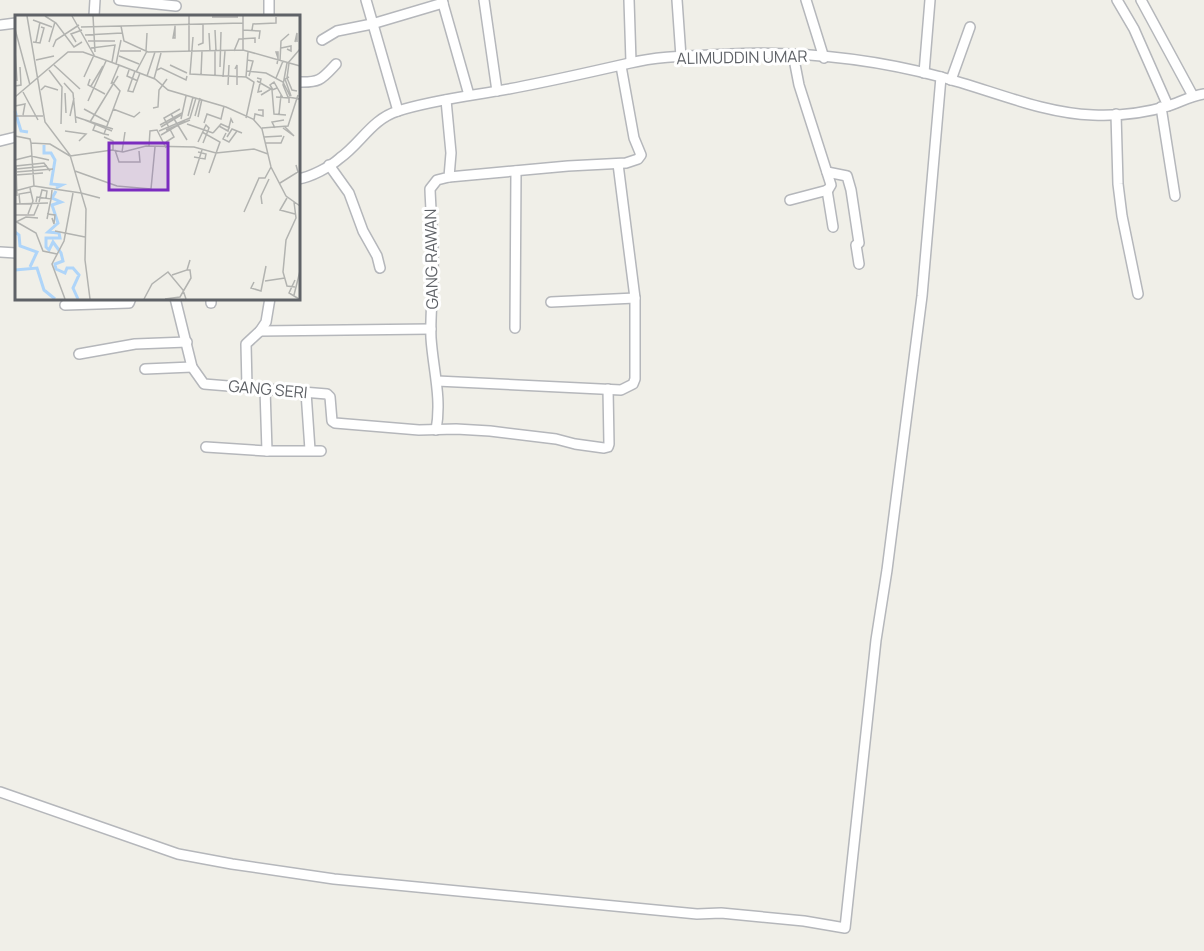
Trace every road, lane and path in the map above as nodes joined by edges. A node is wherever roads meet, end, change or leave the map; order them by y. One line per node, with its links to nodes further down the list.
1 (95, 0): 13 (street)
2 (119, 0): 12 (street)
3 (366, 0): 15 (street)
4 (484, 0): 28 (street)
5 (629, 0): 22 (street)
6 (677, 0): 20 (street)
7 (806, 0): 21 (street)
8 (930, 0): 25 (street)
9 (1117, 0): 33 (street)
10 (1141, 0): 31 (street)
11 (442, 2): 15 (street); 30 (street)
12 (177, 3)
13 (94, 15)
14 (15, 23): 16 (street)
15 (372, 24): 18 (street); 34 (street)
16 (0, 25)
17 (970, 27): 26 (street)
18 (322, 40)
19 (793, 54): 20 (street, ALIMUDDIN UMAR); 21 (street, ALIMUDDIN UMAR); 41 (street)
20 (681, 57): 22 (street, ALIMUDDIN UMAR)
21 (824, 58): 25 (street, ALIMUDDIN UMAR)
22 (631, 62): 24 (street, ALIMUDDIN UMAR)
23 (336, 64): 27 (street)
24 (621, 66): 28 (street, ALIMUDDIN UMAR); 38 (street)
25 (924, 73): 26 (street, ALIMUDDIN UMAR)
26 (946, 78): 35 (street, ALIMUDDIN UMAR); 76 (street)
27 (300, 82)
28 (497, 91): 30 (street, ALIMUDDIN UMAR)
29 (1204, 94): 31 (street, ALIMUDDIN UMAR)
30 (469, 95): 32 (street, ALIMUDDIN UMAR)
31 (1193, 96): 33 (street, ALIMUDDIN UMAR)
32 (446, 100): 34 (street, ALIMUDDIN UMAR); 42 (street)
33 (1165, 106): 35 (street, ALIMUDDIN UMAR); 45 (street)
34 (398, 111): 39 (street, ALIMUDDIN UMAR)
35 (1116, 114): 52 (street)
36 (15, 137): 37 (street)
37 (0, 141)
38 (618, 164): 40 (street); 53 (street)
39 (329, 165): 43 (street, ALIMUDDIN UMAR); 51 (street)
40 (516, 171): 42 (street); 59 (street)
41 (827, 171): 44 (street); 50 (street)
42 (449, 177): 60 (street, GANG RAWAN)
43 (300, 179)
44 (826, 190): 46 (street); 47 (street)
45 (1175, 196)
46 (790, 200)
47 (833, 227)
48 (0, 252): 49 (street)
49 (15, 253)
50 (859, 264)
51 (380, 268)
52 (1138, 294)
53 (635, 298): 57 (street); 69 (street)
54 (130, 300): 58 (street)
55 (176, 300): 62 (street)
56 (270, 300): 61 (street)
57 (551, 302)
58 (65, 305)
59 (515, 328)
60 (431, 329): 61 (street); 66 (street, GANG RAWAN)
61 (260, 332): 67 (street)
62 (187, 342): 63 (street); 64 (street)
63 (79, 354)
64 (192, 367): 65 (street); 67 (street, GANG SERI)
65 (145, 369)
66 (437, 381): 69 (street); 71 (street, GANG RAWAN)
67 (247, 387): 68 (street, GANG SERI)
68 (265, 389): 70 (street, GANG SERI); 74 (street)
69 (608, 389): 71 (street)
70 (306, 392): 71 (street, GANG SERI); 73 (street)
71 (436, 430)
72 (206, 447): 74 (street)
73 (310, 450): 74 (street); 75 (street)
74 (267, 451)
75 (321, 451)
76 (0, 792)

